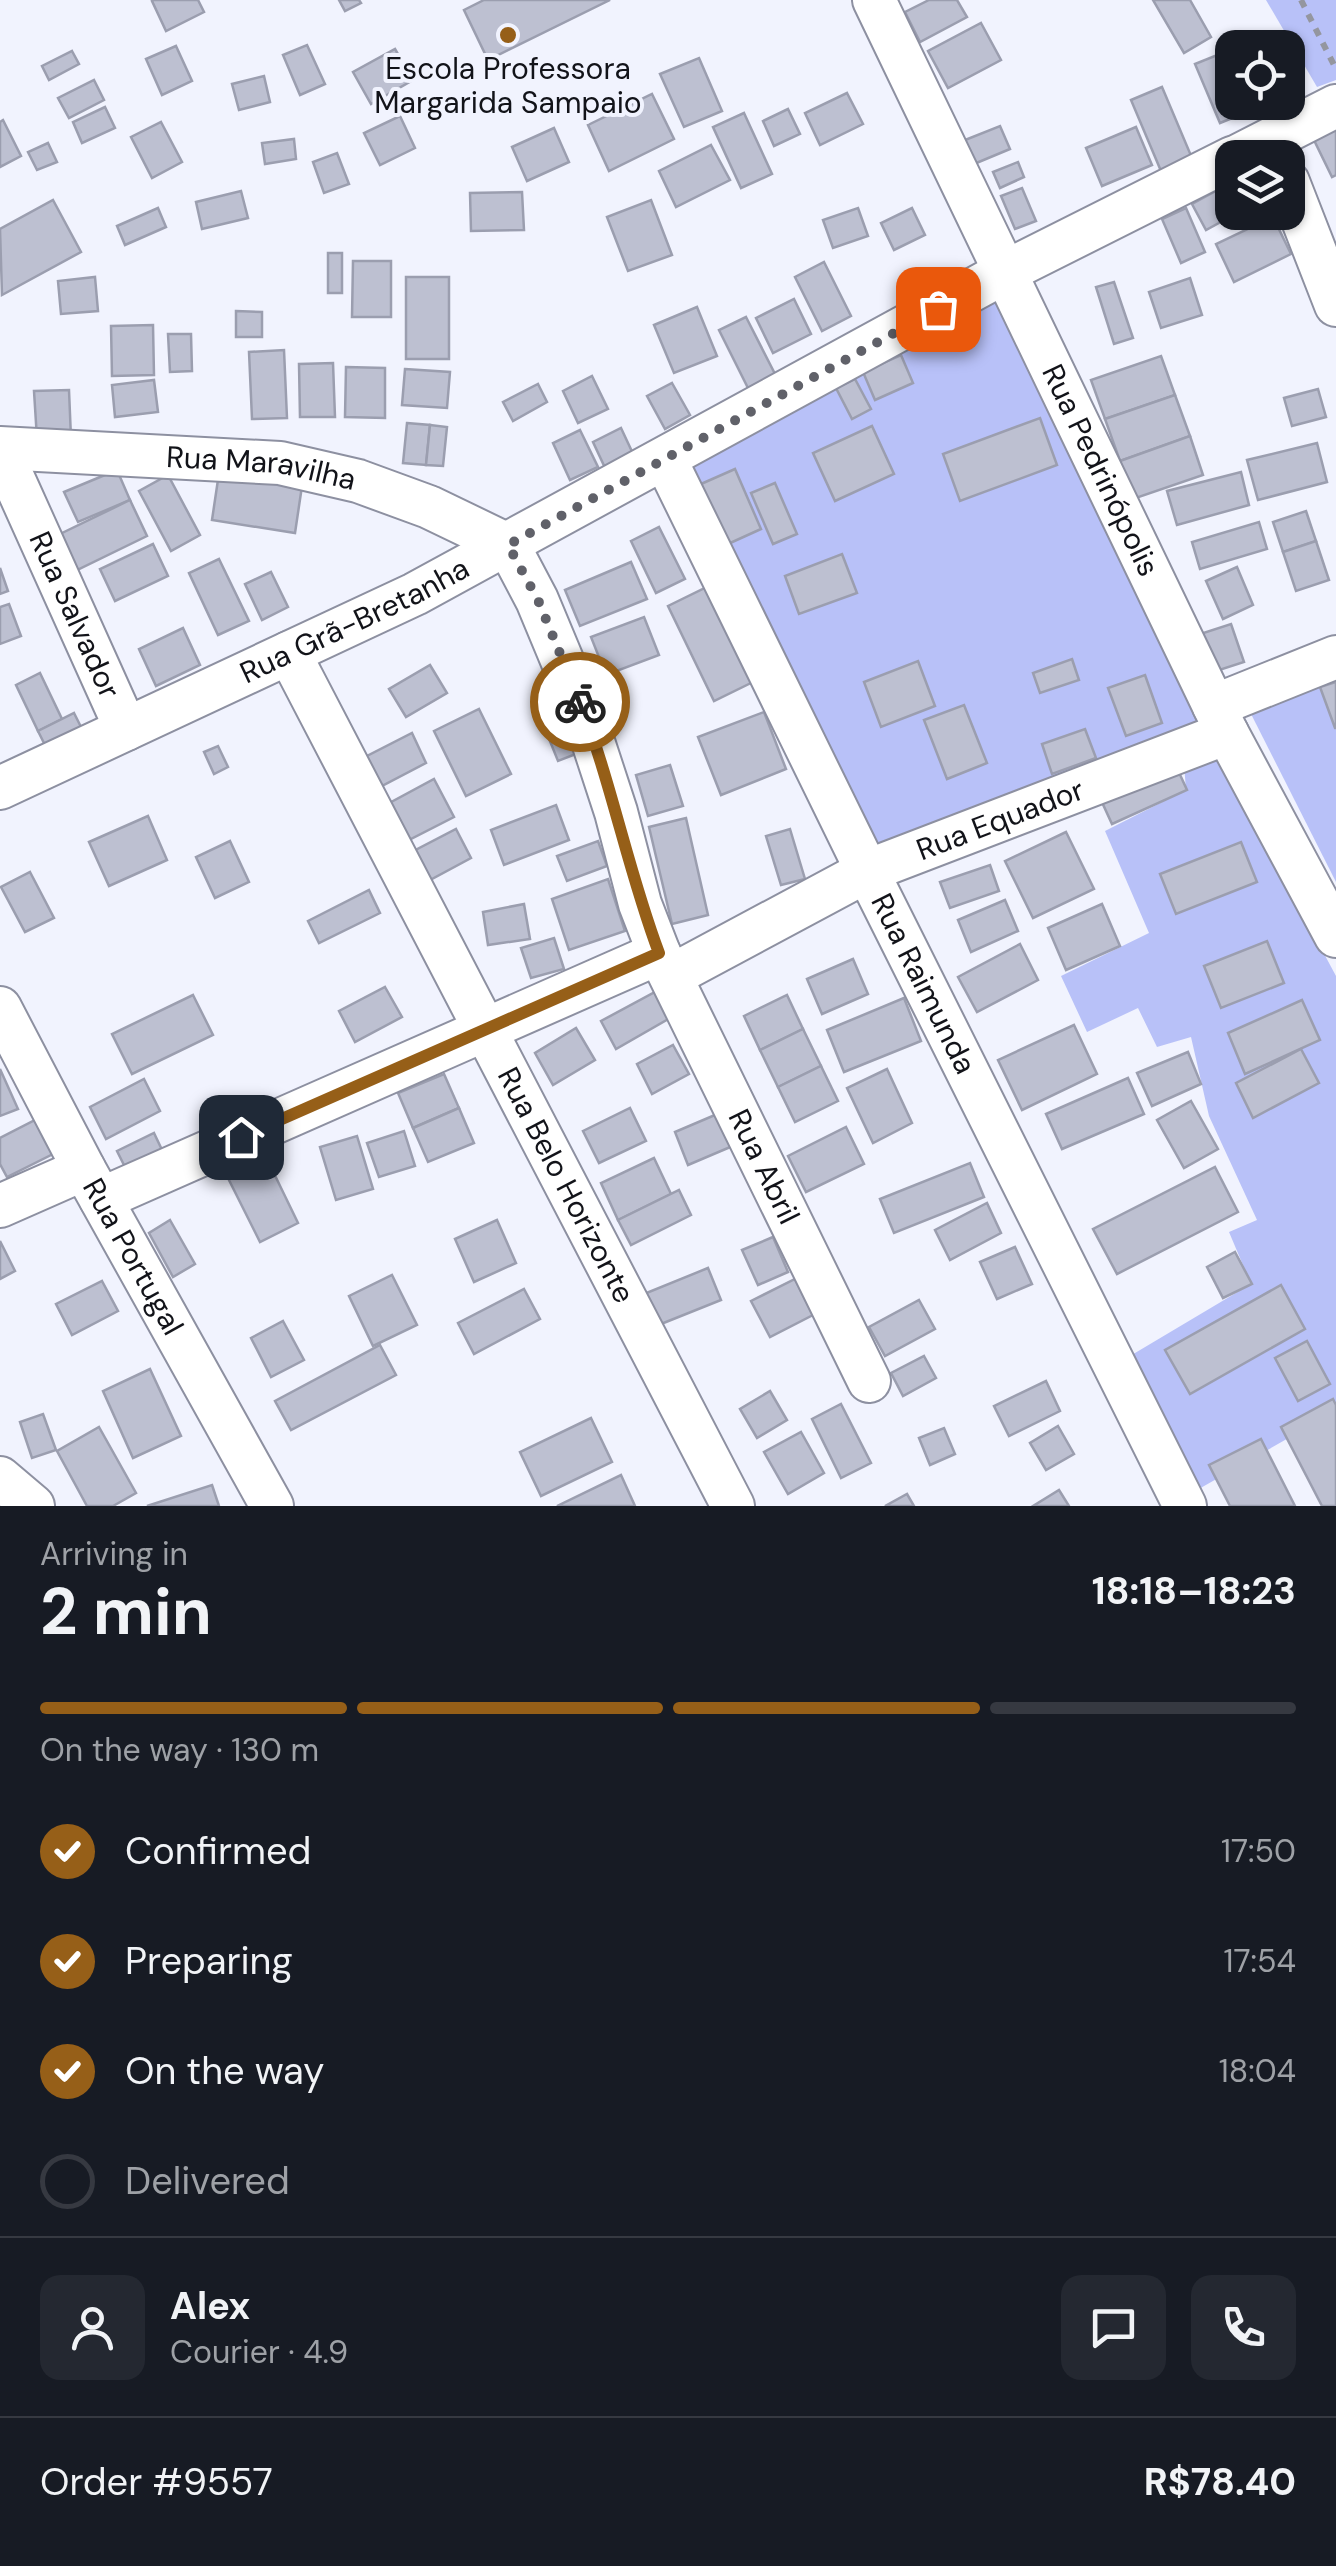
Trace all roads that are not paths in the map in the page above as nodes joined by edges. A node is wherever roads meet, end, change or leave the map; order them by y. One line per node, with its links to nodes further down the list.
1 (874, 0): 6 (street, Rua Pedrinópolis)
2 (1336, 106): 3 (street, Rua Grã-Bretanha)
3 (1277, 140)
4 (1215, 172): 6 (street, Rua Grã-Bretanha)
5 (1305, 226): 7 (street)
6 (1007, 271): 9 (street, Rua Grã-Bretanha); 13 (street, Rua Pedrinópolis)
7 (1336, 305)
8 (0, 448): 10 (street, Rua Maravilha); 14 (street, Rua Salvador)
9 (665, 459): 10 (street, Rua Grã-Bretanha); 16 (street, Rua Raimunda)
10 (508, 545): 11 (street, Rua Grã-Bretanha); 18 (street, Rua Abril)
11 (290, 653): 14 (street, Rua Grã-Bretanha); 20 (street, Rua Belo Horizonte)
12 (1336, 657): 13 (street, Rua Equador)
13 (1220, 719): 16 (street, Rua Equador); 17 (street, Rua Pedrinópolis)
14 (126, 729): 15 (street, Rua Grã-Bretanha)
15 (0, 788)
16 (867, 871): 18 (street, Rua Equador); 28 (street, Rua Raimunda)
17 (1336, 936)
18 (665, 964): 20 (street, Rua Equador); 23 (street, Rua Abril)
19 (0, 1008): 21 (street, Rua Portugal)
20 (486, 1029): 21 (street, Rua Equador); 27 (street, Rua Belo Horizonte)
21 (92, 1184): 22 (street, Rua Equador); 26 (street, Rua Portugal)
22 (0, 1206)
23 (868, 1381)
24 (0, 1478): 25 (street)
25 (33, 1506)
26 (272, 1506)
27 (733, 1506)
28 (1185, 1506)

